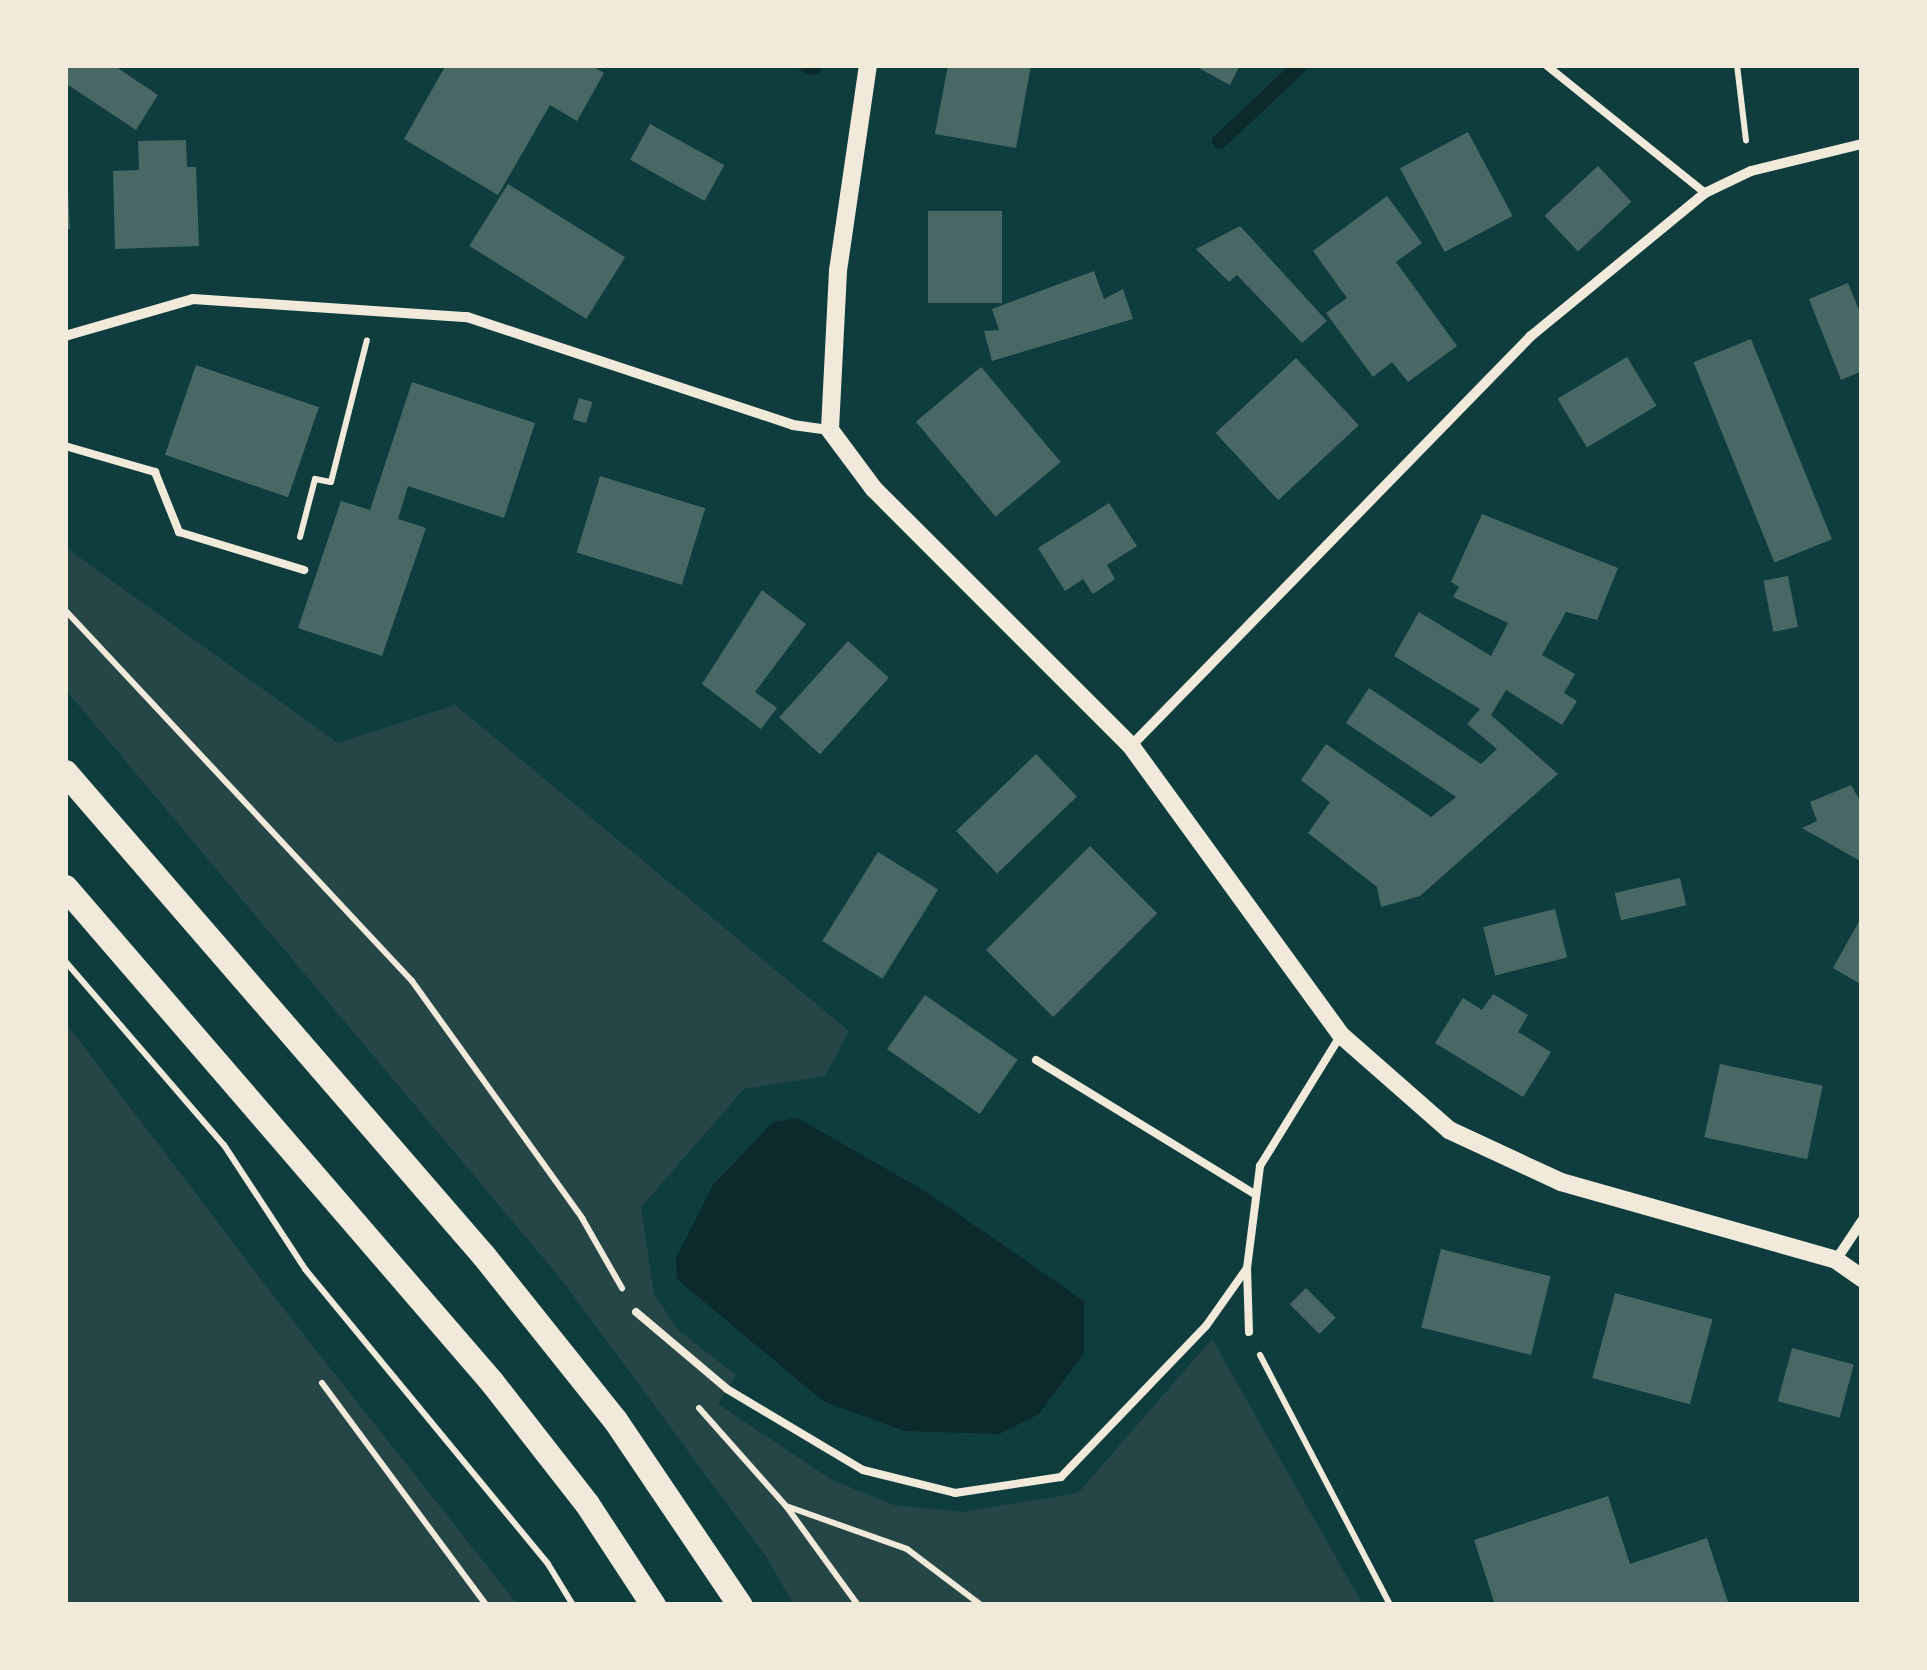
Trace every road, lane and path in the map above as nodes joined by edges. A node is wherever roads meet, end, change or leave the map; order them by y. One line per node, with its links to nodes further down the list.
1 (868, 65): 9 (street)
2 (1546, 65): 6 (lane)
3 (1737, 65): 5 (path)
4 (1862, 144): 5 (street)
5 (1751, 171): 6 (street)
6 (1705, 193): 14 (street)
7 (65, 336): 9 (street)
8 (368, 338): 11 (path)
9 (830, 430): 14 (street)
10 (65, 446): 11 (lane)
11 (292, 567): 12 (lane)
12 (304, 570)
13 (65, 610): 25 (path)
14 (1131, 746): 18 (street)
15 (65, 772): 33 (main road)
16 (65, 887): 32 (main road)
17 (65, 961): 31 (path)
18 (1341, 1035): 20 (lane); 22 (street)
19 (1036, 1060): 20 (lane)
20 (1256, 1195): 23 (lane)
21 (1862, 1221): 22 (street)
22 (1836, 1260): 24 (street)
23 (1247, 1268): 25 (lane); 26 (lane)
24 (1862, 1278)
25 (636, 1312)
26 (1248, 1332): 36 (path)
27 (322, 1383): 30 (path)
28 (695, 1403): 29 (path)
29 (786, 1506): 34 (path); 35 (path)
30 (486, 1605)
31 (574, 1605)
32 (654, 1605)
33 (740, 1605)
34 (858, 1605)
35 (981, 1605)
36 (1390, 1605)

